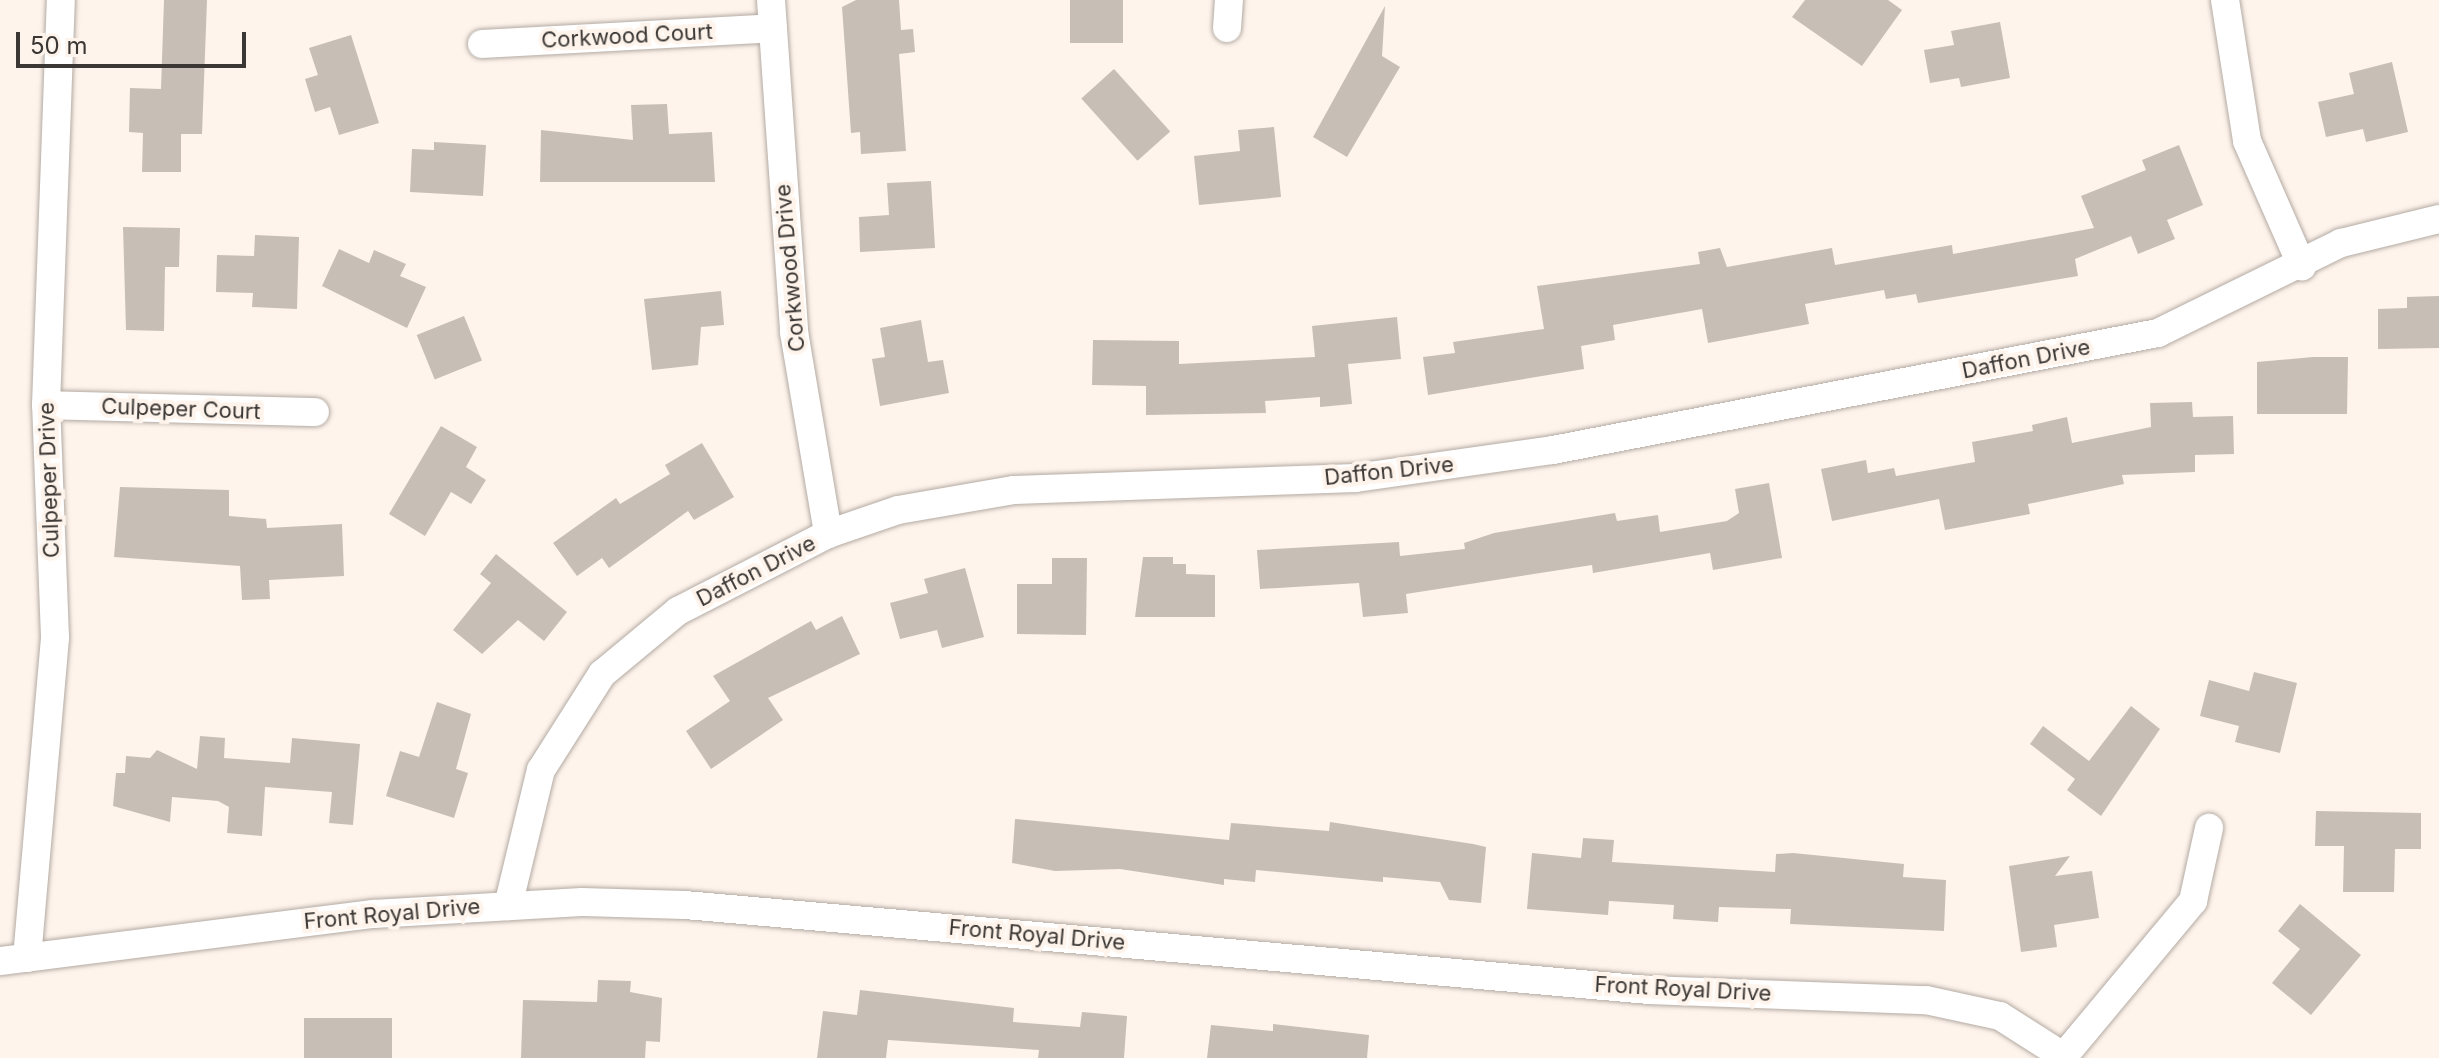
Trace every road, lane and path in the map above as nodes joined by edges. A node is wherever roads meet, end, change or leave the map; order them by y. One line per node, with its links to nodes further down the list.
1 (61, 0): 10 (street, Culpeper Drive)
2 (771, 0): 5 (street, Corkwood Drive)
3 (1229, 0): 6 (street)
4 (2225, 0): 9 (street)
5 (773, 28): 7 (street, Corkwood Court); 12 (street, Corkwood Drive)
6 (1227, 28)
7 (482, 44)
8 (2439, 219): 9 (street, Daffon Drive)
9 (2302, 266): 12 (street, Daffon Drive)
10 (46, 405): 11 (street, Culpeper Court); 15 (street, Culpeper Drive)
11 (315, 412)
12 (828, 534): 14 (street, Daffon Drive)
13 (2209, 828): 16 (street)
14 (508, 906): 15 (street, Front Royal Drive); 16 (street, Front Royal Drive)
15 (13, 960)
16 (2065, 1057)

